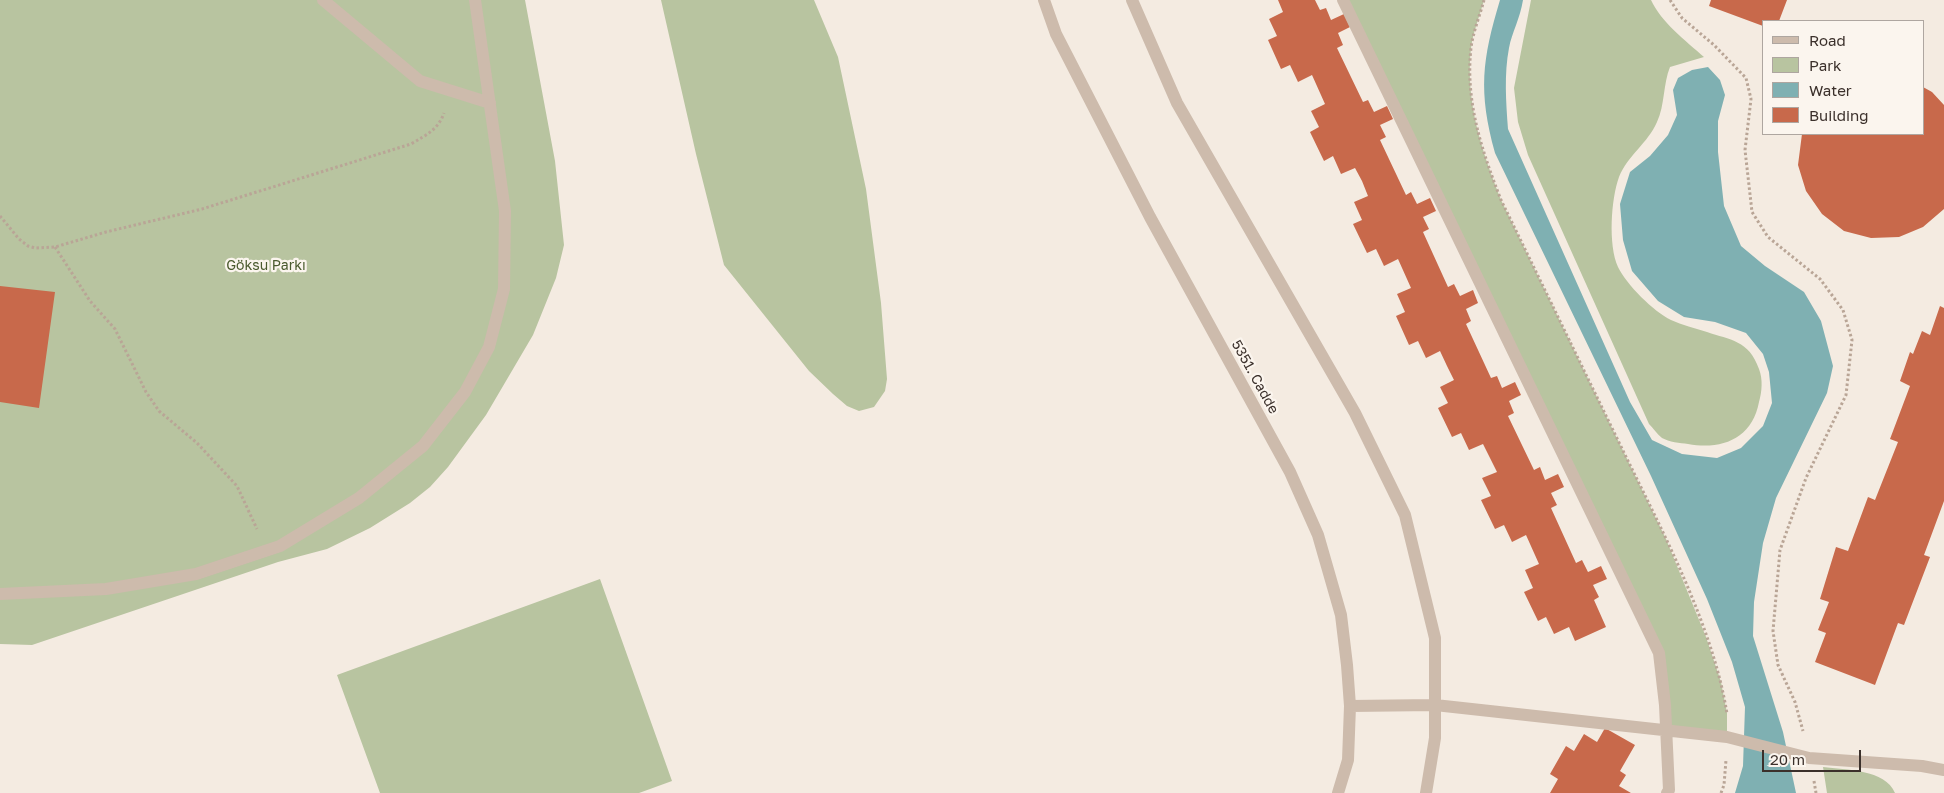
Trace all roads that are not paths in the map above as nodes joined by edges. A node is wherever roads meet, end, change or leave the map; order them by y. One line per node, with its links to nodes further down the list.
1 (323, 0): 6 (street)
2 (476, 0): 6 (street)
3 (1044, 0): 9 (street, 5351. Cadde)
4 (1132, 0): 8 (street)
5 (1343, 0): 10 (street)
6 (490, 103): 7 (street)
7 (0, 594)
8 (1435, 705): 9 (street); 10 (street); 13 (street)
9 (1350, 706): 12 (street, 5351. Cadde)
10 (1666, 730): 11 (street); 14 (street)
11 (1944, 770)
12 (1338, 793)
13 (1426, 793)
14 (1667, 793)

